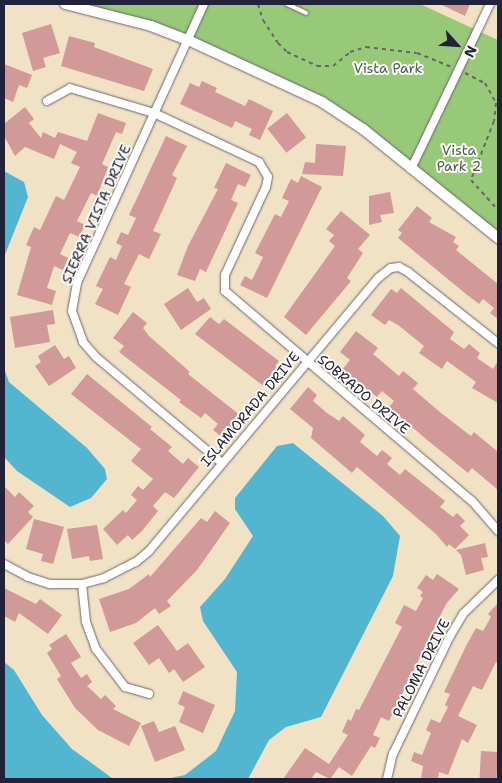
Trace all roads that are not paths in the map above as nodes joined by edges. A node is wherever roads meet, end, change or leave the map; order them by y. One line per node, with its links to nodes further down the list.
1 (65, 4): 6 (street)
2 (204, 4): 6 (street, SIERRA VISTA DRIVE)
3 (287, 4): 5 (lane)
4 (490, 4): 9 (street)
5 (306, 13)
6 (188, 40): 8 (street, SIERRA VISTA DRIVE); 9 (street)
7 (47, 101): 8 (street)
8 (154, 113): 12 (street, SOBRADO DRIVE); 13 (street, SIERRA VISTA DRIVE)
9 (411, 168): 10 (street)
10 (498, 238)
11 (498, 343): 12 (street, ISLAMORADA DRIVE)
12 (306, 362): 13 (street, ISLAMORADA DRIVE); 14 (street, SOBRADO DRIVE)
13 (222, 462): 17 (street, ISLAMORADA DRIVE)
14 (498, 531)
15 (4, 564): 17 (street, ISLAMORADA DRIVE)
16 (498, 580): 19 (street, PALOMA DRIVE)
17 (82, 584): 18 (street)
18 (149, 694)
19 (387, 779)

